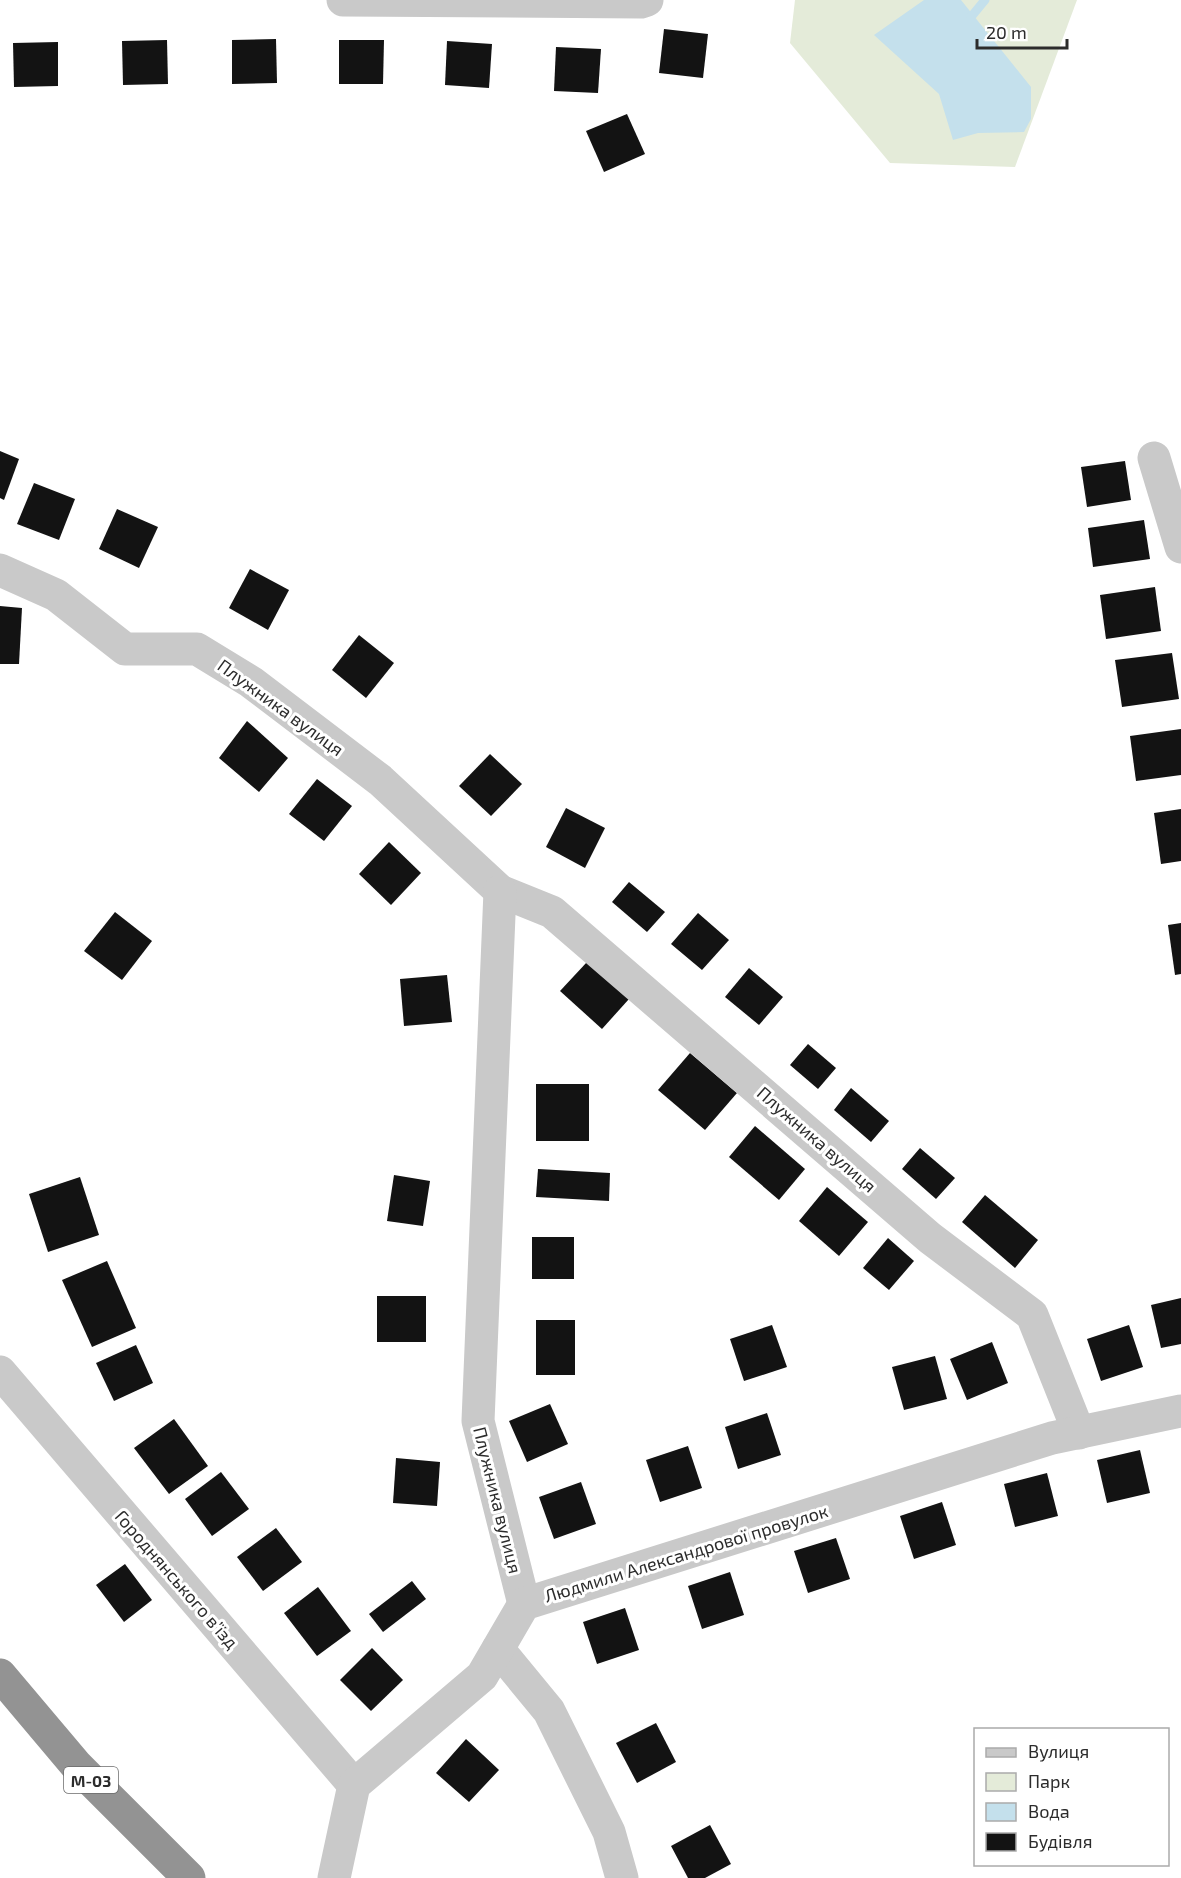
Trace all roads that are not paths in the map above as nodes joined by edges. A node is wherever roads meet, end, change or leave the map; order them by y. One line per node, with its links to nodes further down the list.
1 (343, 0): 2 (street)
2 (648, 0)
3 (1154, 458): 4 (street)
4 (1181, 547)
5 (0, 570): 6 (street, Плужника вулиця)
6 (500, 891): 9 (street, Плужника вулиця); 10 (street, Плужника вулиця)
7 (0, 1372): 13 (street, Городнянського в’їзд)
8 (1181, 1411): 9 (street, Людмили Александрової провулок)
9 (1079, 1433): 10 (street, Людмили Александрової провулок)
10 (524, 1604): 11 (street, Людмили Александрової провулок)
11 (498, 1649): 13 (street, Людмили Александрової провулок); 16 (street)
12 (0, 1675): 14 (highway, М-03)
13 (354, 1785): 15 (street)
14 (189, 1878)
15 (334, 1878)
16 (622, 1878)

